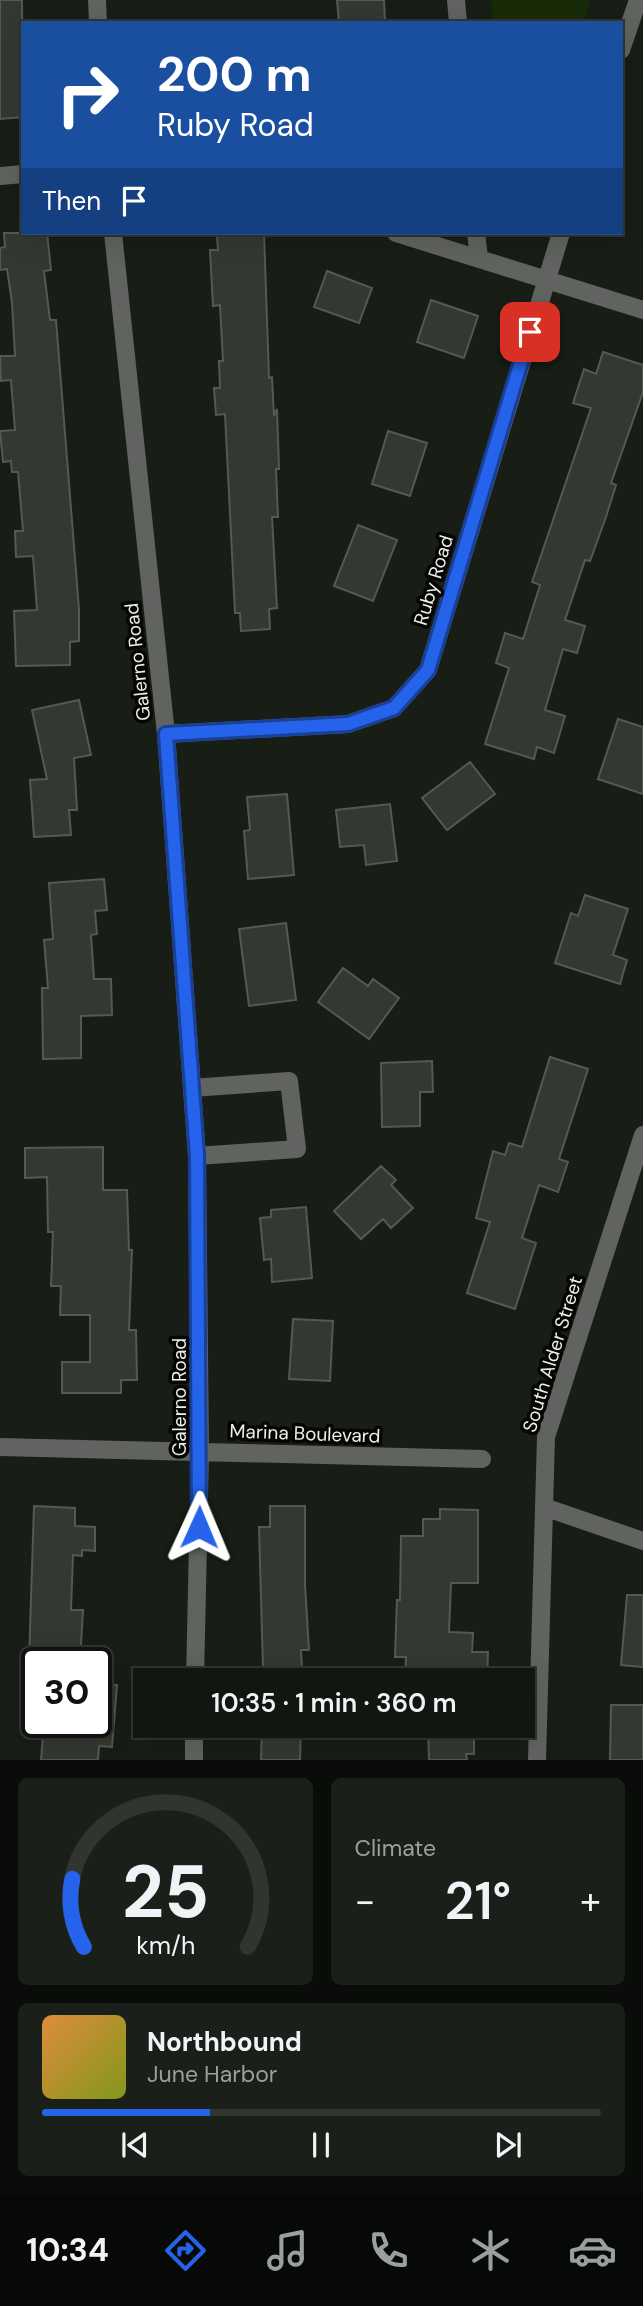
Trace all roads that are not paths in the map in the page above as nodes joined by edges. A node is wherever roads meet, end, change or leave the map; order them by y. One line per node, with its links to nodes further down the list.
1 (97, 0): 4 (street)
2 (456, 0): 5 (street)
3 (638, 0): 6 (street)
4 (98, 21)
5 (458, 21)
6 (623, 44)
7 (21, 174): 8 (street)
8 (0, 176)
9 (113, 235): 16 (street, Galerno Road)
10 (403, 235): 13 (street)
11 (477, 235): 13 (street)
12 (560, 235): 14 (street, Ruby Road)
13 (479, 257): 14 (street)
14 (546, 280): 15 (street); 16 (street, Ruby Road)
15 (643, 310)
16 (166, 734): 17 (street, Galerno Road)
17 (192, 1088): 19 (street, Galerno Road); 19 (street)
18 (643, 1135): 23 (street, South Alder Street)
19 (197, 1156): 21 (street, Galerno Road)
20 (0, 1447): 21 (street, Marina Boulevard)
21 (200, 1451): 22 (street, Marina Boulevard); 25 (street, Galerno Road)
22 (482, 1459)
23 (544, 1507): 24 (street); 28 (street, South Alder Street)
24 (643, 1541)
25 (195, 1668)
26 (194, 1738): 27 (street)
27 (194, 1760)
28 (537, 1760)

